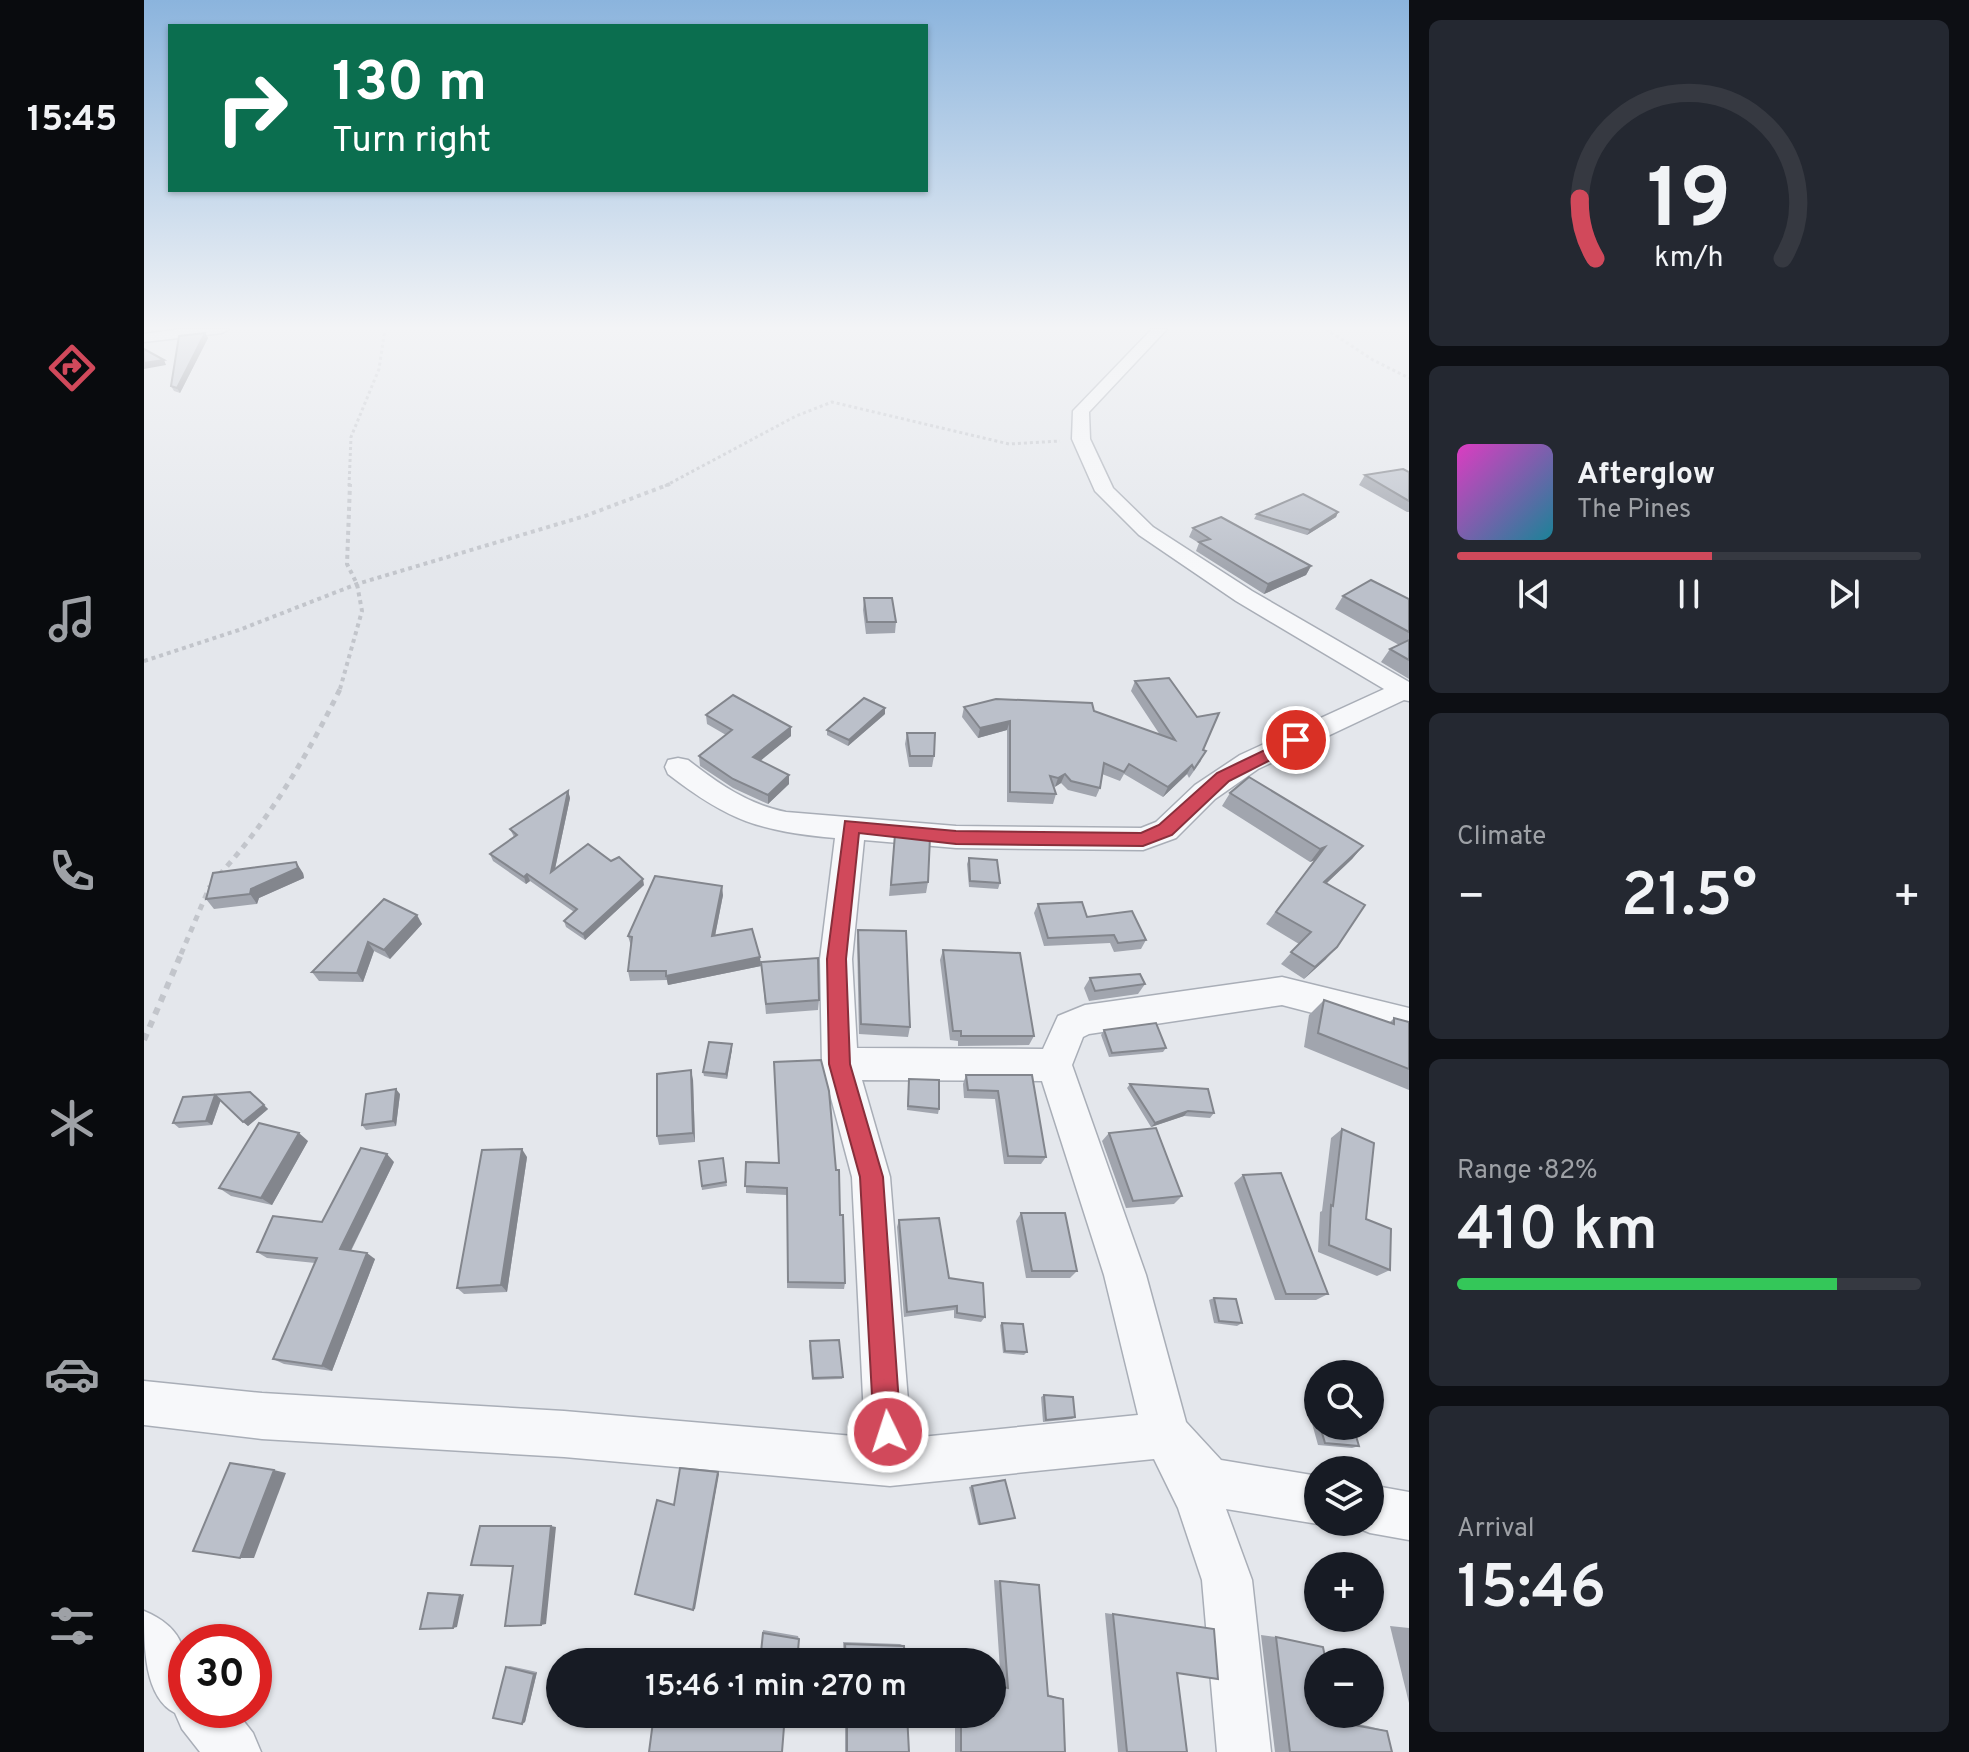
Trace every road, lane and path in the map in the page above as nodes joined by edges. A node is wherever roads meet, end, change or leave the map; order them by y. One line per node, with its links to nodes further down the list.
1 (362, 411): 6 (path)
2 (809, 411): 6 (path)
3 (869, 411): 5 (path)
4 (1081, 411): 5 (street)
5 (1081, 439): 8 (street)
6 (357, 584): 7 (path); 12 (path)
7 (144, 661)
8 (1406, 691): 10 (street)
9 (678, 767): 10 (street)
10 (851, 826): 13 (street)
11 (1409, 1023): 14 (street)
12 (144, 1040)
13 (840, 1064): 14 (street); 17 (street)
14 (1054, 1065): 16 (street)
15 (144, 1403): 17 (street)
16 (1166, 1435): 17 (street); 18 (street); 23 (street)
17 (890, 1463)
18 (1304, 1498)
19 (1384, 1512): 20 (street)
20 (1409, 1516)
21 (144, 1637): 22 (street)
22 (168, 1671)
23 (1244, 1752)

